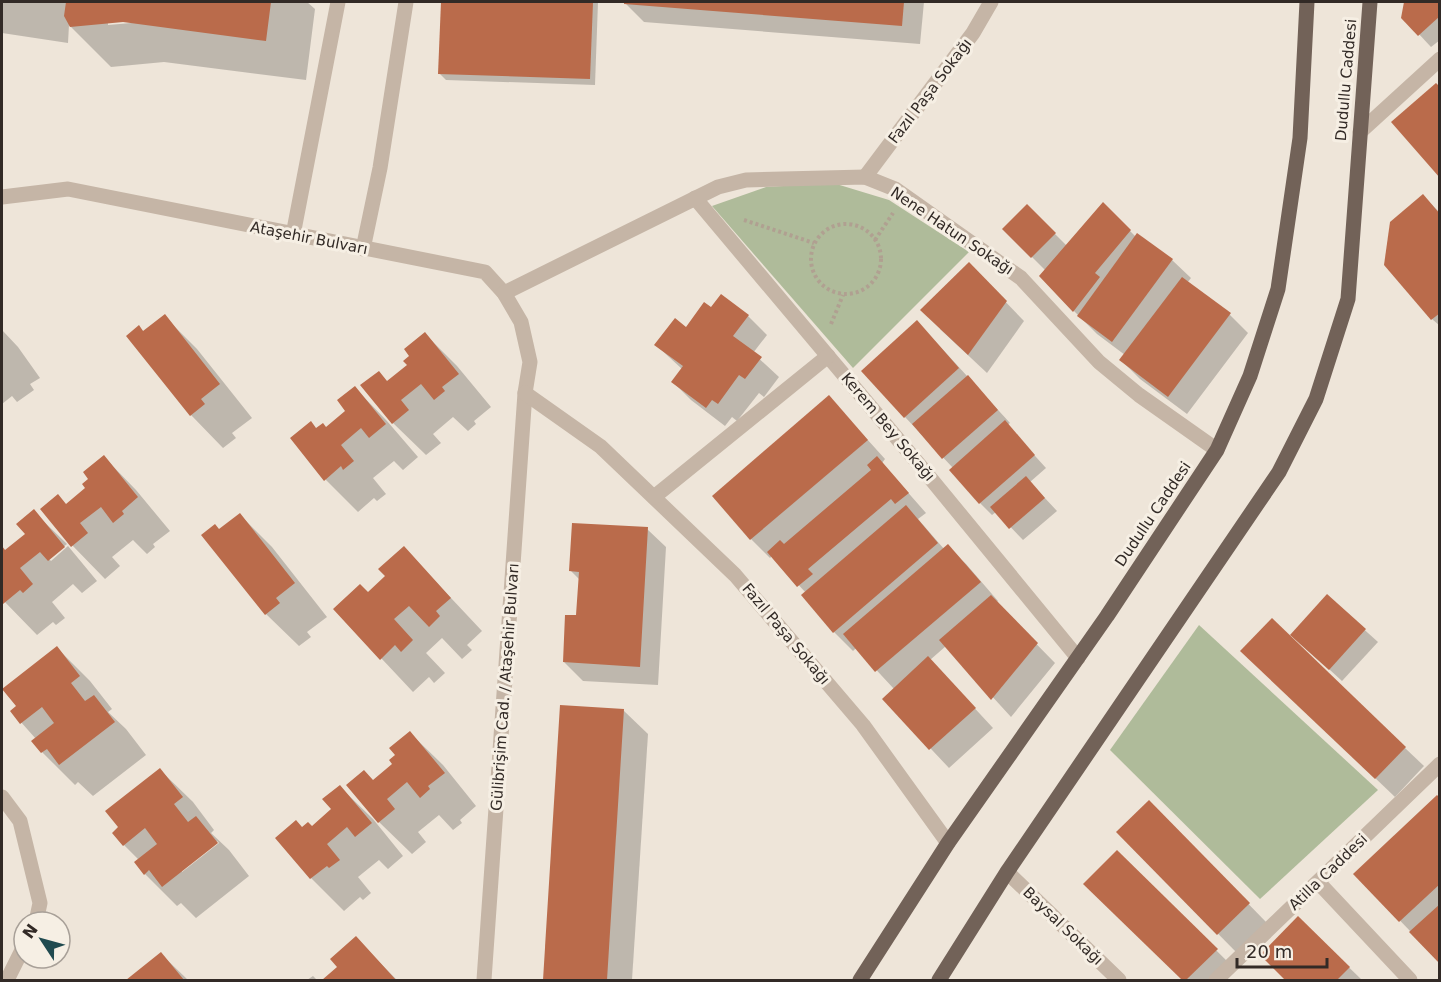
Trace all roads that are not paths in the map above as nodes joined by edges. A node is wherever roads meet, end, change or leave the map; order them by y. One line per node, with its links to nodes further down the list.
1 (338, 2): 11 (street)
2 (406, 2): 12 (street)
3 (991, 2): 8 (street, Fazıl Paşa Sokağı)
4 (1306, 2): 16 (main road, Dudullu Caddesi)
5 (1370, 2): 7 (main road, Dudullu Caddesi)
6 (1440, 59): 7 (street)
7 (1360, 132): 22 (main road, Dudullu Caddesi)
8 (865, 177): 10 (street, Nene Hatun Sokağı); 16 (street, Nene Hatun Sokağı)
9 (2, 197): 11 (street, Ataşehir Bulvarı)
10 (699, 202): 13 (street, Nene Hatun Sokağı); 14 (street, Kerem Bey Sokağı)
11 (293, 235): 12 (street, Ataşehir Bulvarı)
12 (363, 249): 13 (street, Ataşehir Bulvarı)
13 (504, 293): 15 (street, Ataşehir Bulvarı)
14 (825, 352): 17 (street); 18 (street, Kerem Bey Sokağı)
15 (525, 393): 17 (street, Fazıl Paşa Sokağı); 25 (street, Gülibrişim Cad. / Ataşehir Bulvarı)
16 (1217, 450): 18 (main road, Dudullu Caddesi)
17 (654, 497): 21 (street, Fazıl Paşa Sokağı)
18 (1078, 658): 21 (main road, Dudullu Caddesi)
19 (1440, 764): 23 (street, Atilla Caddesi)
20 (2, 797): 24 (street)
21 (948, 843): 26 (main road, Dudullu Caddesi)
22 (1007, 872): 27 (main road, Dudullu Caddesi); 28 (street, Baysal Sokağı)
23 (1318, 882): 29 (street, Atilla Caddesi); 30 (street)
24 (39, 910)
25 (484, 981)
26 (860, 981)
27 (939, 981)
28 (1119, 981)
29 (1216, 981)
30 (1410, 981)

